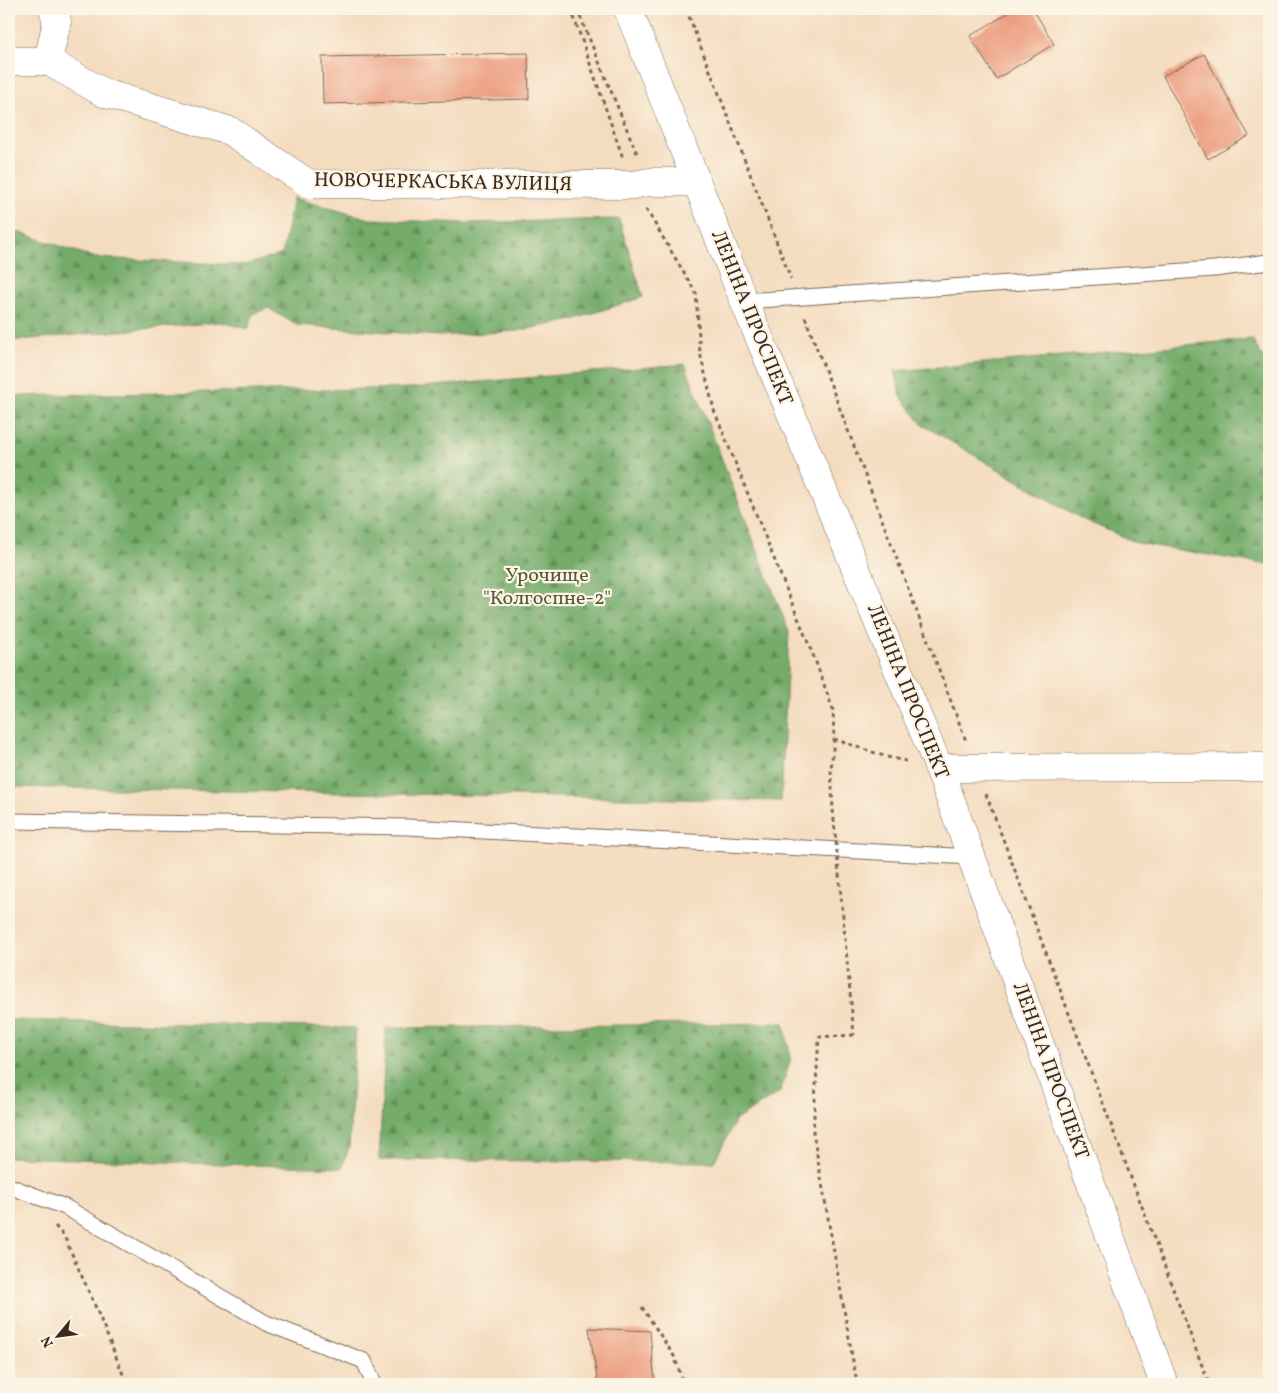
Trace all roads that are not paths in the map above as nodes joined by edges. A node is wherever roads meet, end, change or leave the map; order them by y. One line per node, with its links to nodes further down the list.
1 (53, 9): 4 (main road)
2 (628, 9): 5 (main road, ЛЕНІНА ПРОСПЕКТ)
3 (9, 61): 4 (main road, НОВОЧЕРКАСЬКА ВУЛИЦЯ)
4 (48, 61): 5 (main road, НОВОЧЕРКАСЬКА ВУЛИЦЯ)
5 (696, 182): 7 (main road, ЛЕНІНА ПРОСПЕКТ)
6 (1269, 262): 7 (lane)
7 (744, 301): 9 (main road, ЛЕНІНА ПРОСПЕКТ)
8 (1269, 767): 9 (main road)
9 (939, 768): 11 (main road, ЛЕНІНА ПРОСПЕКТ)
10 (9, 820): 11 (lane)
11 (972, 857): 14 (main road, ЛЕНІНА ПРОСПЕКТ)
12 (9, 1186): 13 (lane)
13 (374, 1384)
14 (1164, 1384)

